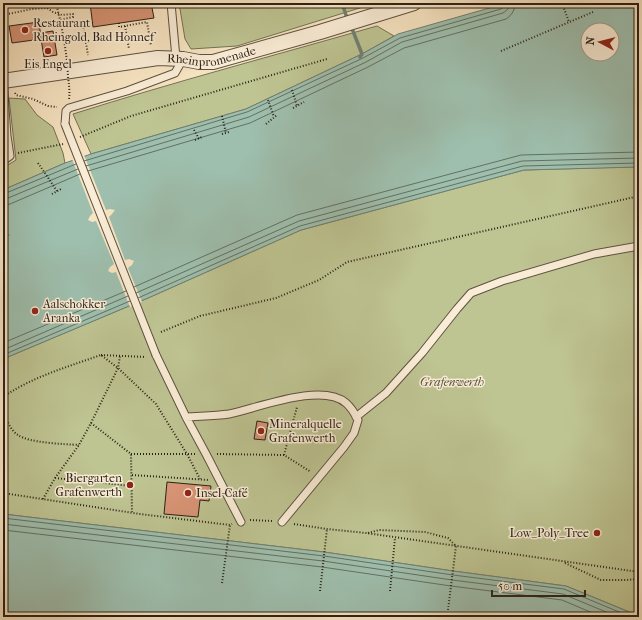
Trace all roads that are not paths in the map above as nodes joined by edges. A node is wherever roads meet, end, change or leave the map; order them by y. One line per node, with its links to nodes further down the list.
1 (171, 3): 3 (lane)
2 (414, 3): 3 (street, Rheinpromenade)
3 (180, 58): 4 (street, Rheinpromenade); 7 (lane, bridge)
4 (3, 81): 5 (lane)
5 (3, 161)
6 (639, 246): 8 (lane)
7 (186, 417): 8 (lane); 9 (lane)
8 (356, 417): 10 (lane)
9 (241, 522)
10 (282, 522)

